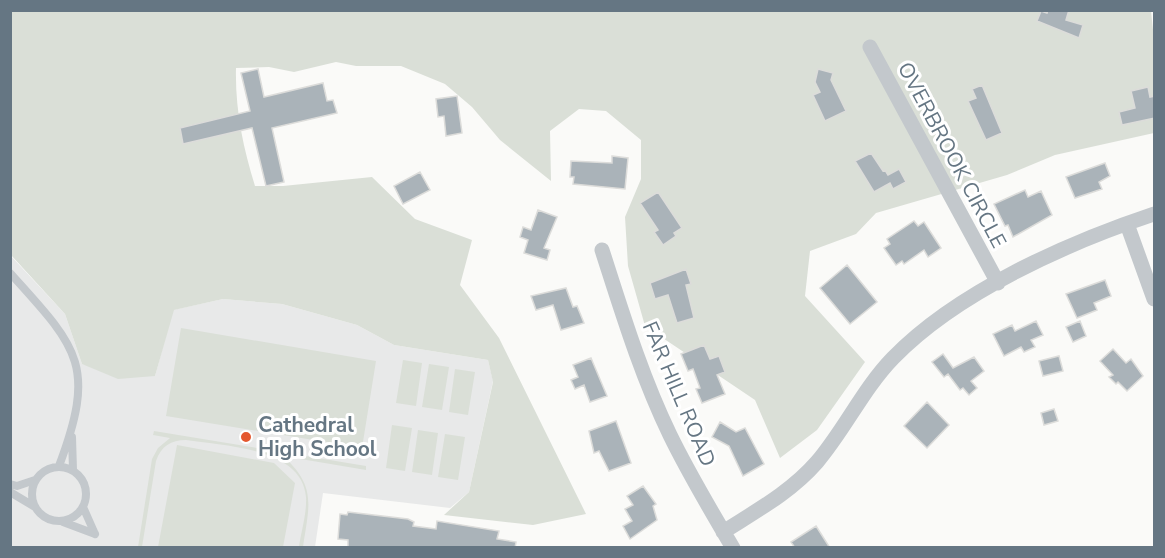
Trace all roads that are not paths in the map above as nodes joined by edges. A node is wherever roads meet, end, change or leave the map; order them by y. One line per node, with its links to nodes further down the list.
1 (870, 47): 6 (street, OVERBROOK CIRCLE)
2 (1155, 214): 3 (street)
3 (1127, 224): 6 (street); 7 (street)
4 (602, 250): 17 (street, FAR HILL ROAD)
5 (10, 273): 8 (lane)
6 (998, 283): 17 (street)
7 (1155, 299)
8 (72, 433): 9 (lane); 10 (lane)
9 (59, 466): 10 (lane); 11 (lane)
10 (73, 470): 15 (lane)
11 (36, 480): 12 (lane); 14 (lane)
12 (10, 484)
13 (10, 492): 14 (lane)
14 (36, 507): 16 (lane)
15 (83, 507): 16 (lane); 16 (lane)
16 (59, 521)
17 (723, 532): 18 (street, FAR HILL ROAD)
18 (733, 548)

